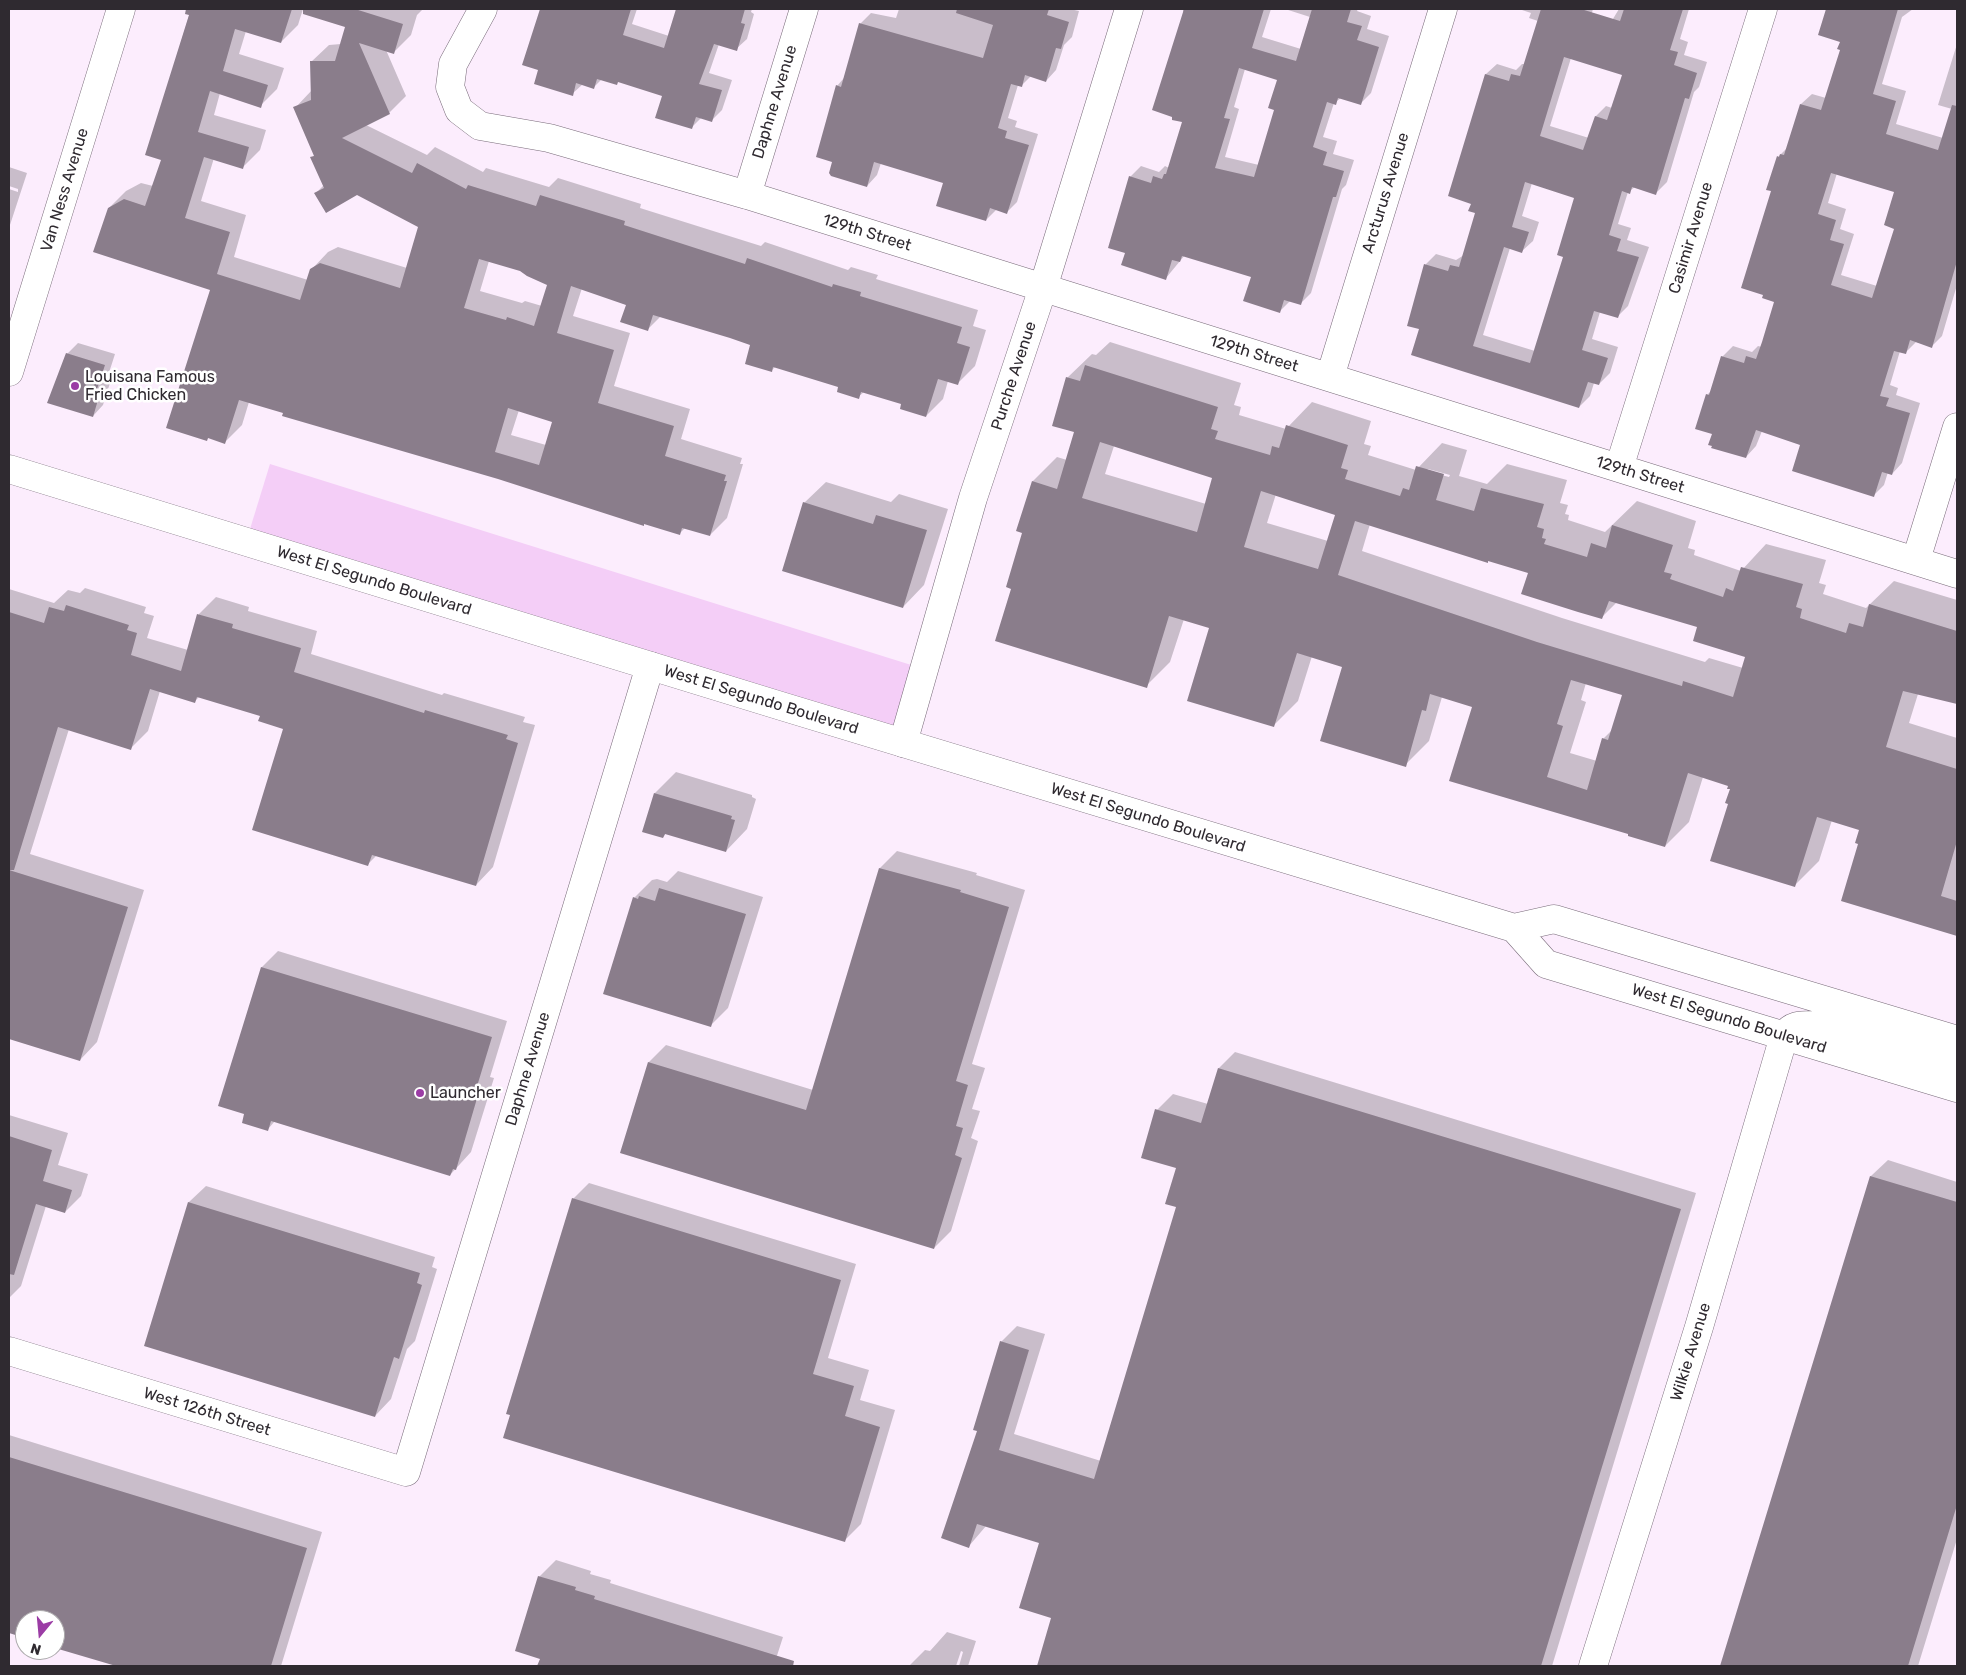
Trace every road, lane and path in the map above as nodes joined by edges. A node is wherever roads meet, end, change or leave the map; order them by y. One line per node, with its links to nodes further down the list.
1 (121, 9): 9 (street, Van Ness Avenue)
2 (483, 9): 7 (street, 129th Street)
3 (804, 9): 7 (street, Daphne Avenue)
4 (1128, 9): 8 (street, Purche Avenue)
5 (1442, 9): 10 (street, Arcturus Avenue)
6 (1763, 9): 12 (street, Casimir Avenue)
7 (747, 195): 8 (street, 129th Street)
8 (1043, 288): 10 (street, 129th Street); 17 (street, Purche Avenue)
9 (9, 372)
10 (1330, 377): 12 (street, 129th Street)
11 (1957, 427): 14 (street)
12 (1620, 468): 14 (street, 129th Street)
13 (9, 469): 16 (street, West El Segundo Boulevard)
14 (1916, 560): 15 (street, 129th Street)
15 (1957, 574)
16 (650, 666): 17 (street, West El Segundo Boulevard); 24 (street, Daphne Avenue)
17 (903, 743): 18 (street, West El Segundo Boulevard)
18 (1514, 928): 19 (street, West El Segundo Boulevard); 20 (street, West El Segundo Boulevard)
19 (1784, 1036): 21 (street); 22 (street, West El Segundo Boulevard); 25 (street, Wilkie Avenue)
20 (1957, 1040)
21 (1957, 1067)
22 (1957, 1088)
23 (9, 1352): 24 (street, West 126th Street)
24 (406, 1472)
25 (1593, 1666)

